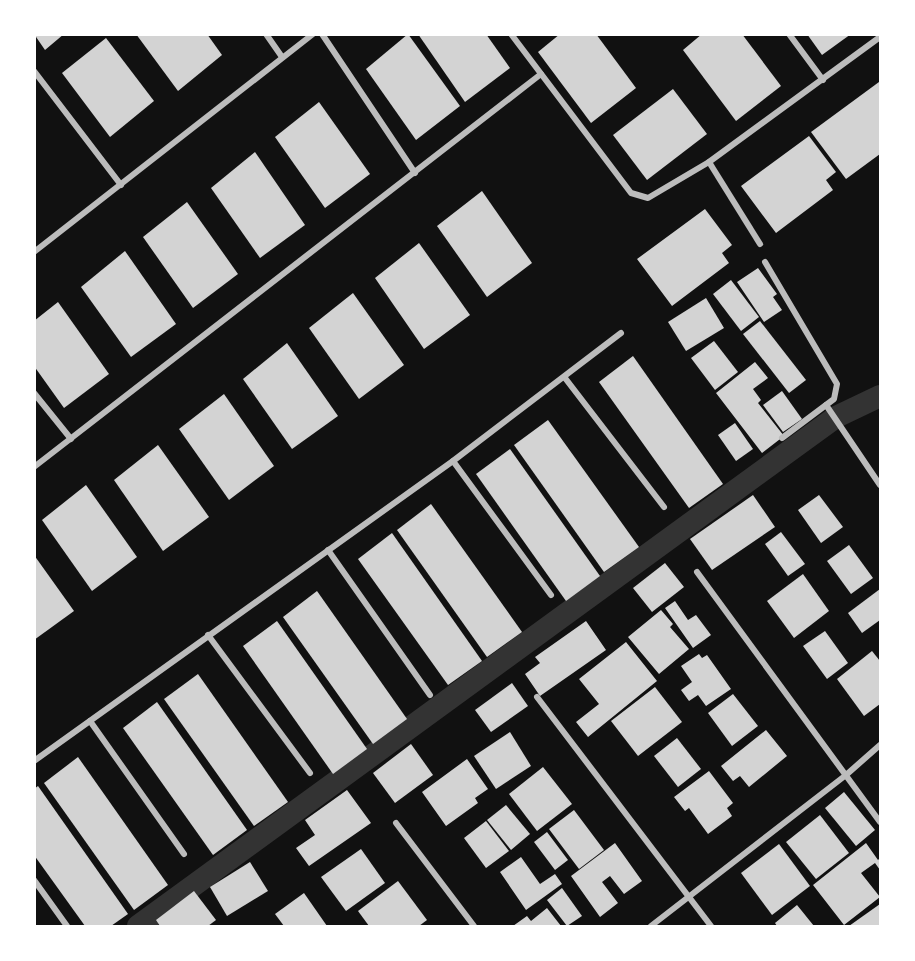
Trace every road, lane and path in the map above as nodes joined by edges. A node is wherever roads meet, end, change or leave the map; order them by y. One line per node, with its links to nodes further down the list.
1 (266, 34): 7 (street)
2 (313, 34): 7 (street)
3 (322, 34): 12 (street)
4 (511, 34): 9 (street)
5 (789, 34): 10 (street)
6 (880, 37): 10 (street)
7 (282, 57): 13 (street)
8 (34, 71): 13 (street)
9 (541, 74): 11 (street); 12 (street)
10 (824, 80): 11 (street)
11 (709, 162): 14 (street)
12 (415, 173): 22 (street)
13 (121, 186): 15 (street)
14 (760, 244)
15 (34, 252)
16 (765, 262): 20 (street)
17 (621, 333): 18 (street)
18 (565, 378): 23 (street); 26 (street)
19 (34, 393): 22 (street)
20 (827, 407): 21 (street); 25 (street)
21 (782, 438)
22 (70, 439): 24 (street)
23 (453, 461): 27 (street); 29 (street)
24 (34, 467)
25 (880, 485)
26 (664, 507)
27 (328, 550): 30 (street); 31 (street)
28 (697, 572): 37 (street)
29 (551, 595)
30 (208, 635): 33 (street); 36 (street)
31 (430, 694)
32 (537, 697): 42 (street)
33 (90, 721): 35 (street); 40 (street)
34 (880, 745): 37 (street)
35 (34, 761)
36 (310, 773)
37 (846, 775): 38 (street); 42 (street)
38 (880, 822)
39 (396, 823): 44 (street)
40 (184, 854)
41 (34, 880): 43 (street)
42 (689, 897): 45 (street); 46 (street)
43 (67, 927)
44 (474, 927)
45 (651, 927)
46 (711, 927)

